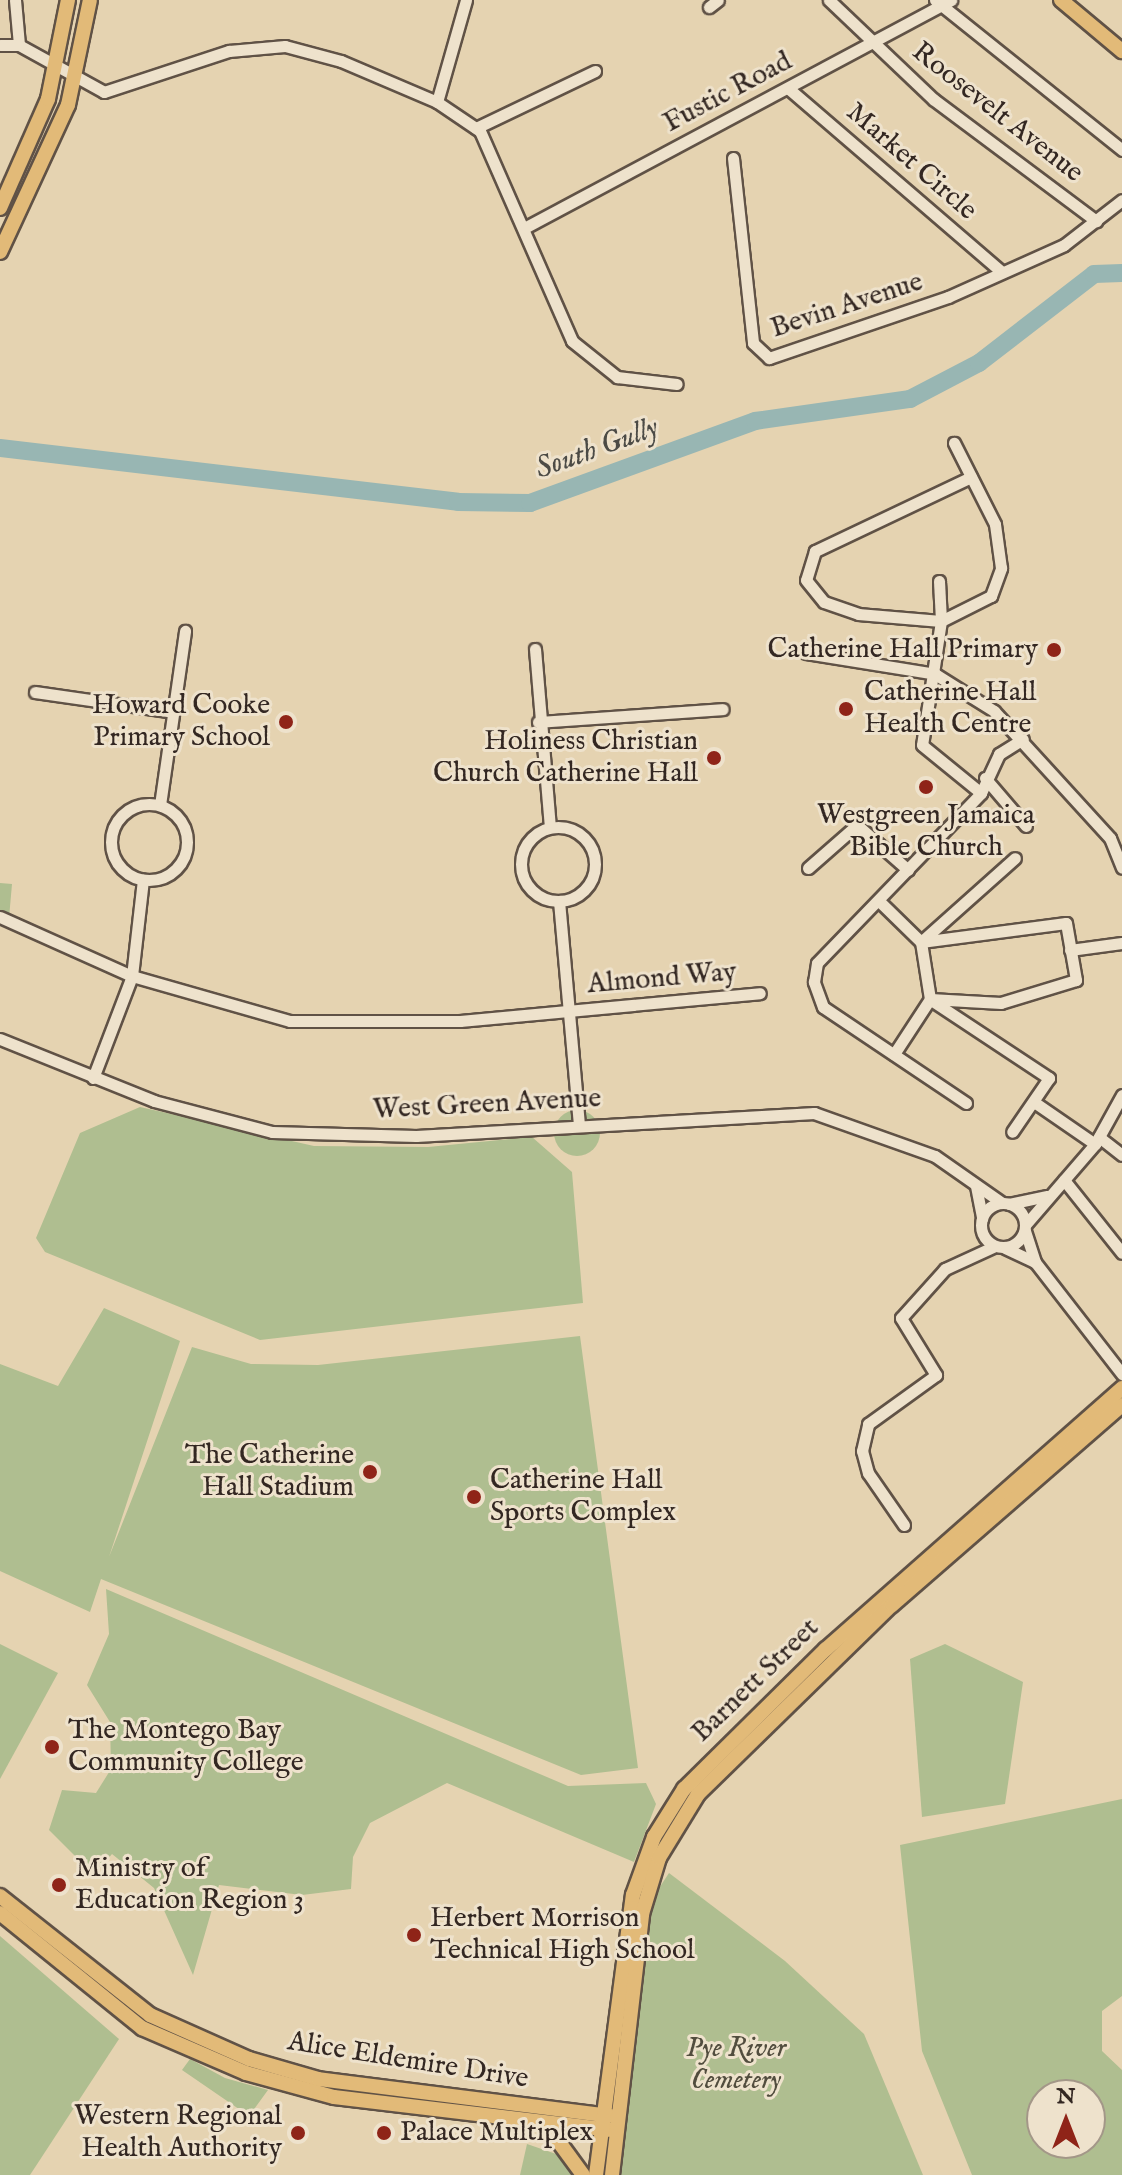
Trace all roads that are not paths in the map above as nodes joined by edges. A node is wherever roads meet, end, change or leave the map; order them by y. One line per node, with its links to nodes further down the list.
1 (15, 0): 10 (street)
2 (68, 0): 12 (main road)
3 (90, 0): 14 (main road)
4 (466, 0): 16 (street)
5 (829, 0): 8 (street, Roosevelt Avenue)
6 (1061, 0): 11 (main road)
7 (942, 2): 8 (street, Fustic Road); 18 (street)
8 (870, 41): 15 (street, Fustic Road); 22 (street, Roosevelt Avenue)
9 (0, 45): 10 (street)
10 (19, 45): 12 (street)
11 (1122, 51)
12 (57, 71): 14 (street); 21 (main road)
13 (595, 71): 17 (street)
14 (76, 79): 16 (street); 24 (main road)
15 (789, 89): 23 (street, Fustic Road); 25 (street, Market Circle)
16 (437, 102): 17 (street)
17 (476, 128): 23 (street)
18 (1122, 150)
19 (733, 158): 25 (street, Bevin Avenue)
20 (1122, 200): 22 (street, Bevin Avenue)
21 (0, 208)
22 (1096, 221): 25 (street, Bevin Avenue)
23 (526, 227): 26 (street)
24 (0, 252)
25 (1002, 272)
26 (677, 384)
27 (954, 443): 28 (street)
28 (971, 477): 30 (street); 30 (street)
29 (939, 581): 30 (street)
30 (941, 621): 34 (street)
31 (185, 631): 37 (street)
32 (535, 649): 38 (street)
33 (806, 653): 34 (street)
34 (935, 674): 39 (street); 41 (street)
35 (35, 692): 37 (street)
36 (723, 709): 38 (street)
37 (173, 712): 42 (street)
38 (538, 722): 44 (street)
39 (1023, 739): 40 (street); 46 (street)
40 (985, 778): 41 (street); 43 (street)
41 (981, 793): 50 (street)
42 (160, 805): 51 (street); 51 (street)
43 (1026, 826)
44 (550, 827): 52 (street); 52 (street)
45 (1122, 831): 46 (street)
46 (1110, 838): 49 (street)
47 (1015, 858): 55 (street)
48 (808, 868): 50 (street)
49 (1122, 868)
50 (908, 870): 53 (street)
51 (143, 880): 58 (street)
52 (559, 901): 61 (street)
53 (879, 901): 55 (street); 63 (street)
54 (0, 917): 58 (street, Almond Way)
55 (921, 942): 57 (street); 60 (street)
56 (1122, 943): 57 (street)
57 (1070, 950): 60 (street)
58 (132, 976): 61 (street, Almond Way); 64 (street)
59 (760, 993): 61 (street, Almond Way)
60 (930, 999): 63 (street); 66 (street)
61 (568, 1011): 68 (street)
62 (0, 1039): 64 (street, West Green Avenue)
63 (894, 1054): 67 (street)
64 (93, 1078): 68 (street, West Green Avenue)
65 (1122, 1095): 70 (street)
66 (1034, 1102): 69 (street); 70 (street)
67 (966, 1103)
68 (579, 1124): 73 (street, West Green Avenue)
69 (1012, 1132)
70 (1097, 1140): 71 (street); 72 (street)
71 (1122, 1155)
72 (1064, 1180): 74 (street); 80 (street)
73 (976, 1186): 75 (street, West Green Avenue); 76 (street)
74 (1047, 1196): 75 (street); 77 (street)
75 (1005, 1203): 76 (street); 77 (street, West Green Avenue)
76 (982, 1218): 78 (street)
77 (1026, 1228): 79 (street); 82 (street)
78 (982, 1231): 79 (street); 81 (street)
79 (1000, 1247): 81 (street); 82 (street)
80 (1122, 1253)
81 (970, 1254): 86 (street)
82 (1035, 1262): 83 (street)
83 (1122, 1374)
84 (1122, 1388): 90 (main road, Barnett Street)
85 (1122, 1405): 90 (main road, Barnett Street)
86 (904, 1525)
87 (0, 1896): 90 (main road, Alice Eldemire Drive)
88 (0, 1913): 89 (main road, Alice Eldemire Drive)
89 (545, 2123): 90 (main road, Alice Eldemire Drive); 91 (main road)
90 (610, 2123): 92 (main road); 93 (main road)
91 (583, 2175)
92 (596, 2175)
93 (612, 2175)

